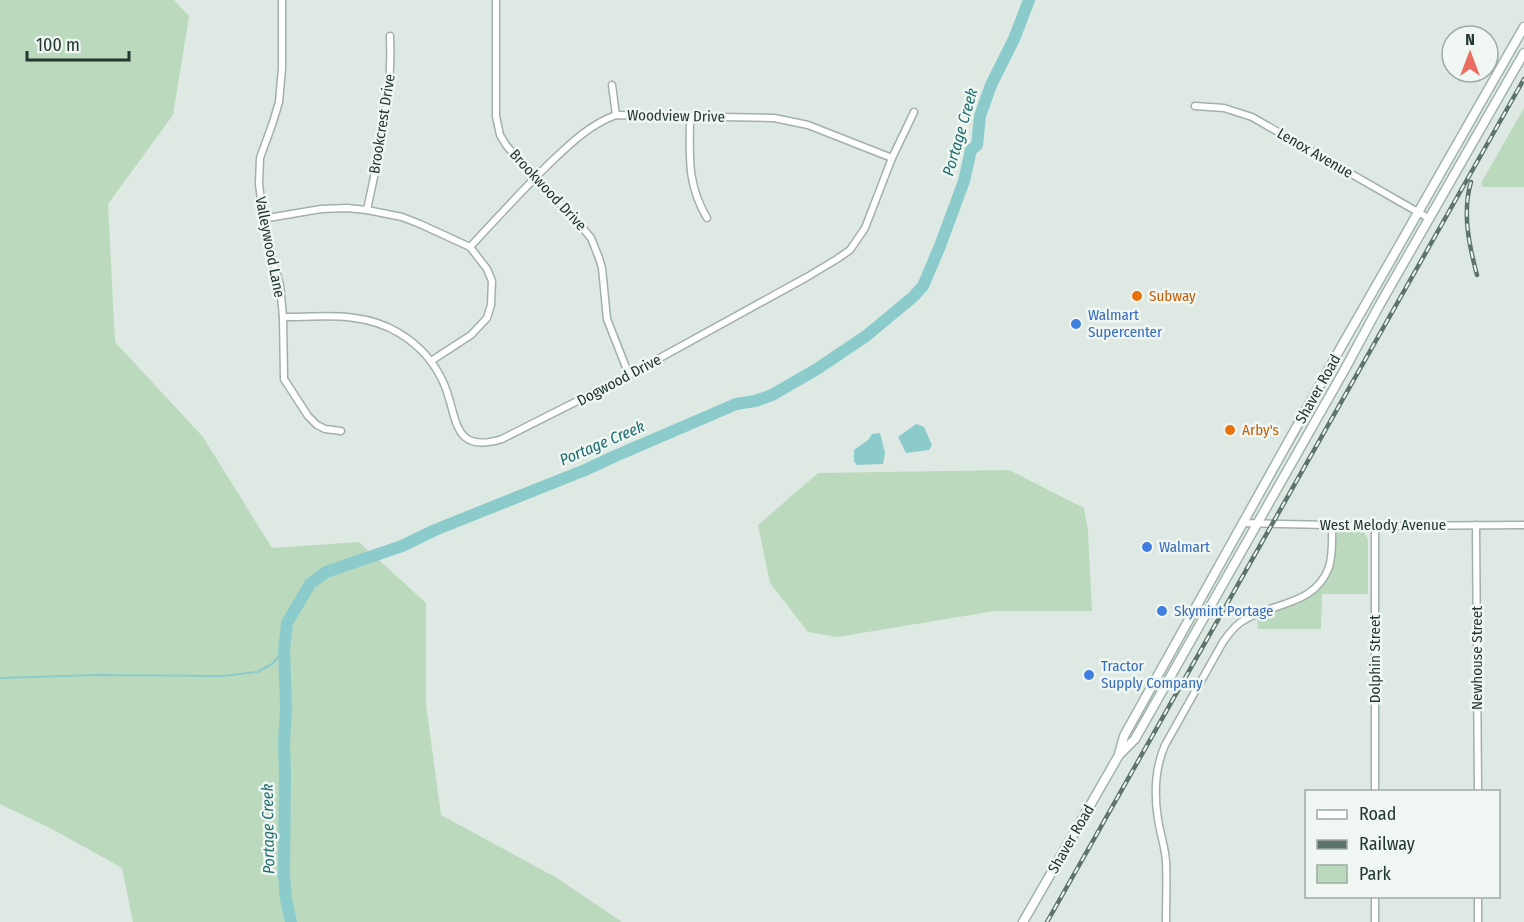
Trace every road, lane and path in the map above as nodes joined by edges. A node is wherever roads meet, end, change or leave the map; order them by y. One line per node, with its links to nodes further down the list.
1 (282, 0): 16 (street, Valleywood Lane)
2 (496, 0): 12 (street, Brookwood Drive)
3 (1524, 27): 14 (main road, Shaver Road)
4 (390, 36): 13 (street, Brookcrest Drive)
5 (1524, 53): 17 (main road, Shaver Road)
6 (612, 85): 9 (street)
7 (1195, 106): 14 (street, Lenox Avenue)
8 (914, 112): 11 (street, Dogwood Drive)
9 (616, 115): 10 (street, Woodview Drive); 12 (street, Woodview Drive)
10 (690, 116): 11 (street, Woodview Drive); 15 (street)
11 (892, 158): 21 (street, Dogwood Drive)
12 (534, 178): 18 (street, Woodview Drive); 21 (street, Brookwood Drive)
13 (367, 210): 16 (street); 18 (street)
14 (1418, 212): 17 (street, Lenox Avenue); 23 (main road, Shaver Road)
15 (707, 218)
16 (262, 219): 19 (street, Valleywood Lane)
17 (1430, 219): 24 (main road, Shaver Road)
18 (470, 247): 20 (street)
19 (283, 317): 20 (street, Dogwood Drive); 22 (street, Valleywood Lane)
20 (431, 361): 21 (street, Dogwood Drive)
21 (629, 375)
22 (341, 431)
23 (1242, 523): 24 (street, West Melody Avenue); 29 (main road, Shaver Road)
24 (1257, 523): 25 (street, West Melody Avenue); 29 (main road, Shaver Road)
25 (1332, 525): 28 (street, West Melody Avenue); 35 (street)
26 (1476, 525): 27 (street, West Melody Avenue); 28 (street, West Melody Avenue); 31 (street, Newhouse Street)
27 (1524, 525)
28 (1375, 526): 30 (street, Dolphin Street)
29 (1119, 755): 34 (main road, Shaver Road)
30 (1375, 790)
31 (1478, 790)
32 (1375, 898): 36 (street)
33 (1478, 898): 37 (street)
34 (1023, 922)
35 (1166, 922)
36 (1375, 922)
37 (1478, 922)

